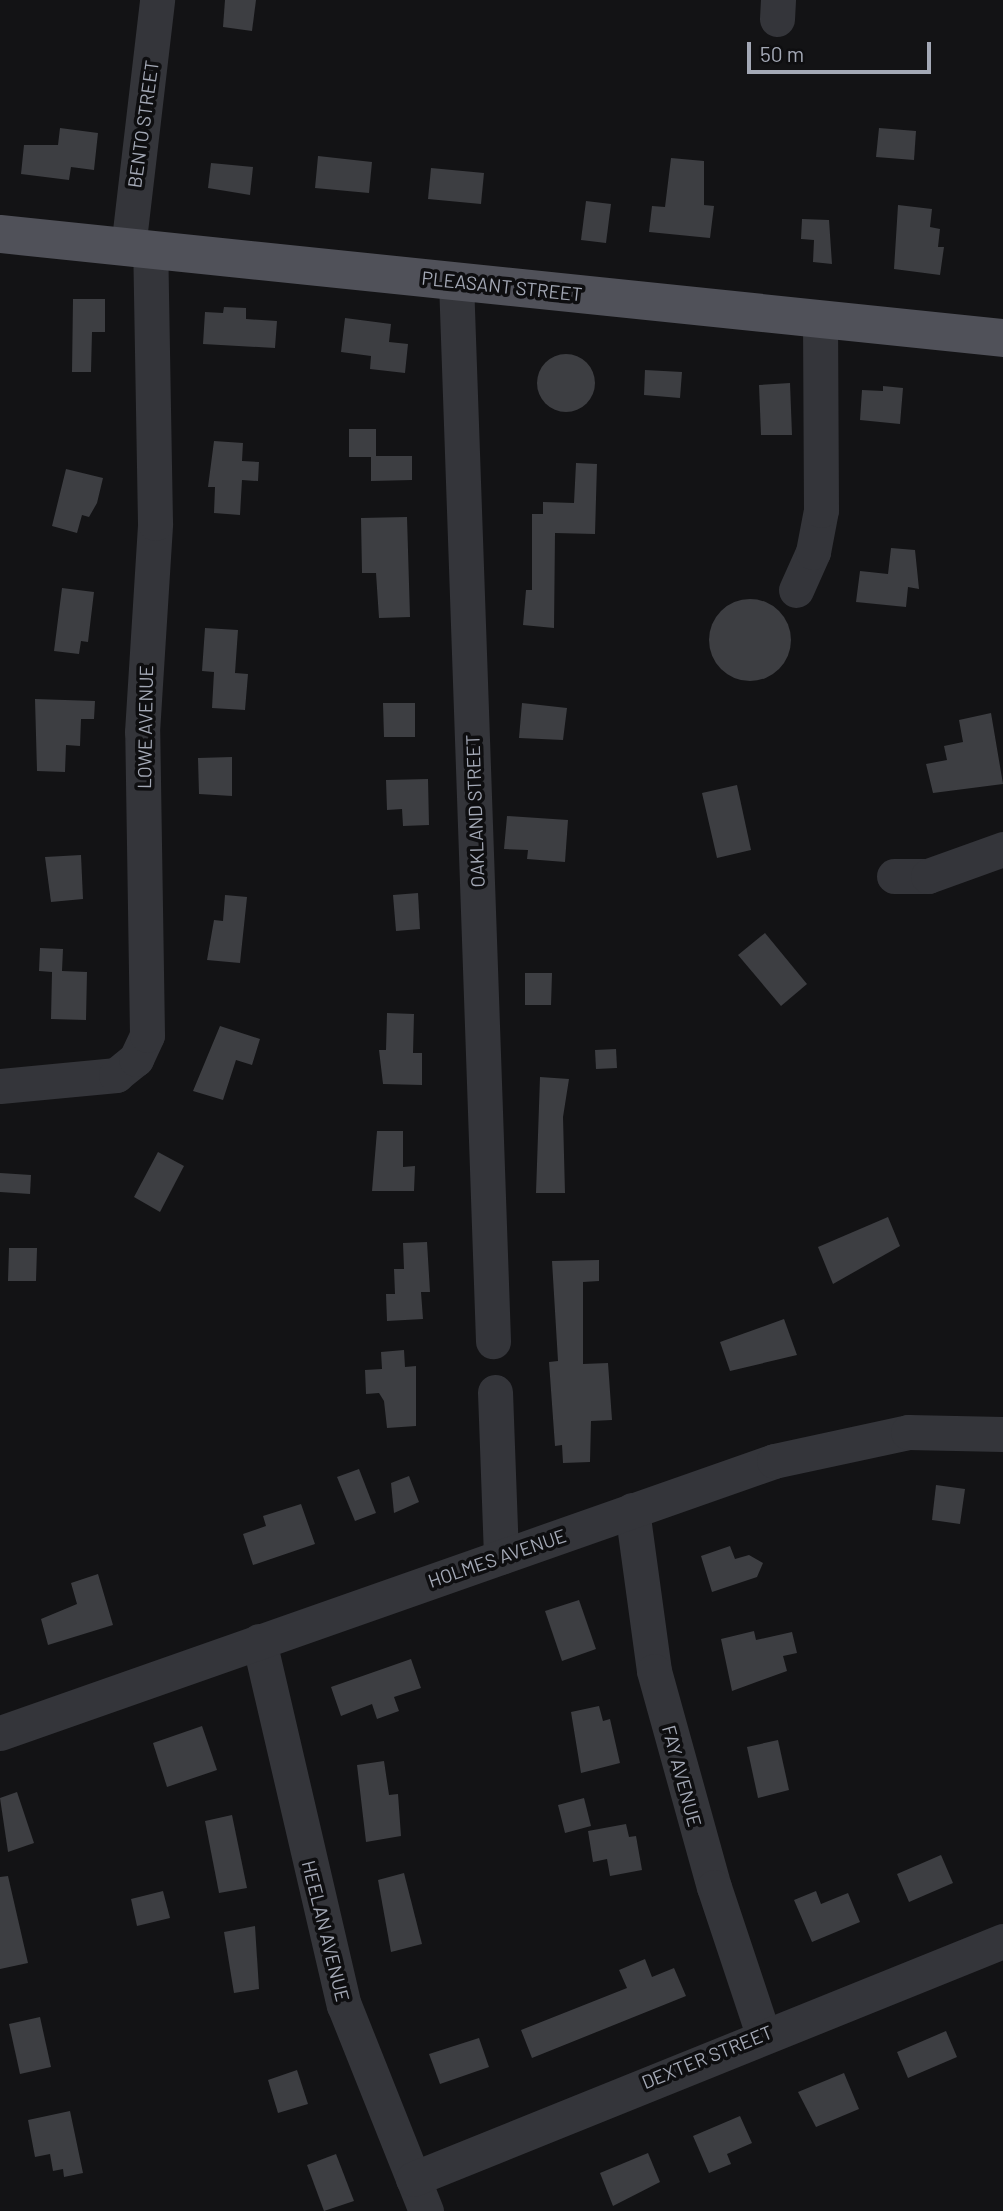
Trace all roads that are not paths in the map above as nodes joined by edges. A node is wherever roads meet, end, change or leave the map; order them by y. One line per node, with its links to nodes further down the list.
1 (157, 0): 3 (street, BENTO STREET)
2 (0, 234): 3 (main road, PLEASANT STREET)
3 (139, 249): 4 (main road, PLEASANT STREET); 10 (street, LOWE AVENUE)
4 (456, 281): 5 (main road, PLEASANT STREET); 11 (street, OAKLAND STREET)
5 (820, 318): 6 (main road, PLEASANT STREET); 7 (street)
6 (1003, 338)
7 (796, 590)
8 (1003, 849): 9 (street)
9 (894, 876)
10 (0, 1086)
11 (493, 1341)
12 (495, 1392): 15 (street)
13 (1003, 1434): 14 (street, HOLMES AVENUE)
14 (632, 1510): 15 (street, HOLMES AVENUE); 19 (street, FAY AVENUE)
15 (500, 1557): 16 (street, HOLMES AVENUE)
16 (259, 1641): 17 (street, HOLMES AVENUE); 20 (street, HEELAN AVENUE)
17 (0, 1733)
18 (1003, 1941): 19 (street, DEXTER STREET)
19 (763, 2034): 20 (street, DEXTER STREET)
20 (413, 2179): 21 (street, HEELAN AVENUE)
21 (425, 2211)

